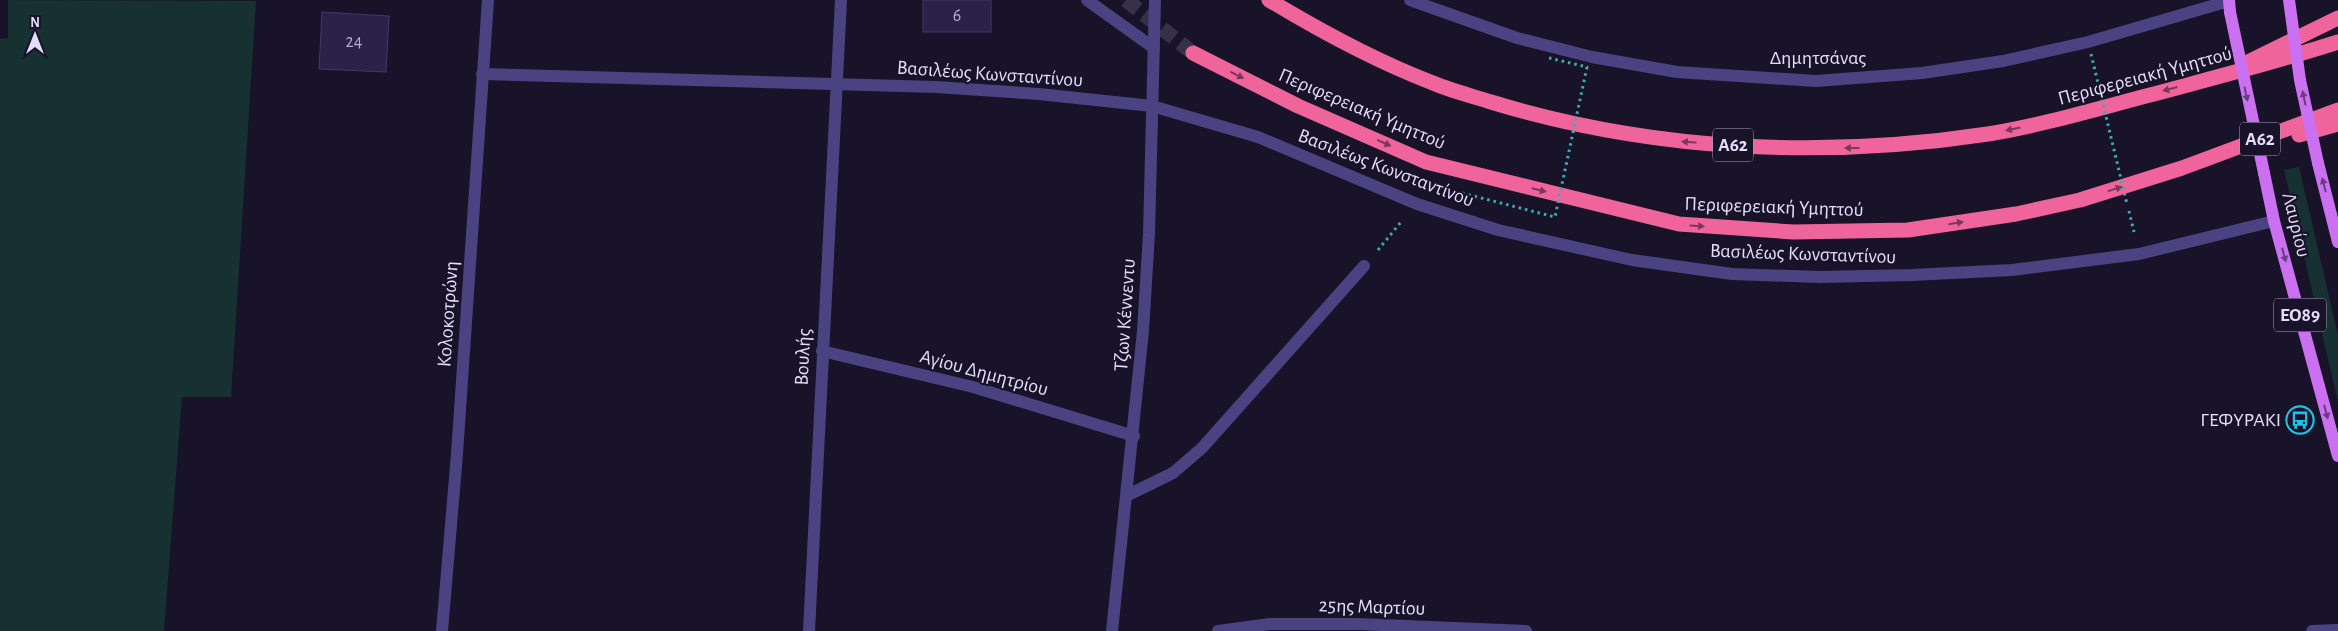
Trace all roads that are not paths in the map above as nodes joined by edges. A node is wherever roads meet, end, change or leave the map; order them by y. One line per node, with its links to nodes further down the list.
1 (488, 0): 13 (street, Κολοκοτρώνη)
2 (841, 0): 15 (street, Βουλής)
3 (1086, 0): 11 (street)
4 (1155, 0): 11 (street, Τζων Κέννεντυ)
5 (1269, 0): 14 (highway, Περιφερειακή Υμηττού / Α62, one-way to 5)
6 (1410, 0): 8 (street, Δημητσάνας)
7 (2289, 0): 21 (main road, Λαυρίου, one-way to 7, bridge)
8 (2229, 4): 20 (main road, Λαυρίου / ΕΟ89, one-way to 20, bridge)
9 (2338, 18): 14 (highway)
10 (2338, 42): 14 (highway, Περιφερειακή Υμηττού / Α62)
11 (1154, 48): 16 (street, Τζων Κέννεντυ)
12 (1193, 53): 19 (highway, Περιφερειακή Υμηττού / Α62, one-way to 19)
13 (482, 74): 15 (street, Βασιλέως Κωνσταντίνου); 28 (street, Κολοκοτρώνη)
14 (2218, 77)
15 (838, 85): 16 (street, Βασιλέως Κωνσταντίνου); 23 (street, Βουλής)
16 (1152, 106): 20 (street, Βασιλέως Κωνσταντίνου); 24 (street, Τζων Κέννεντυ)
17 (2338, 110): 19 (highway, Περιφερειακή Υμηττού / Α62)
18 (2338, 124): 19 (highway)
19 (2182, 168)
20 (2274, 220): 25 (main road, Λαυρίου / ΕΟ89, one-way to 25)
21 (2338, 242)
22 (1364, 266): 26 (street)
23 (822, 351): 24 (street, Αγίου Δημητρίου); 29 (street, Βουλής)
24 (1134, 436): 26 (street, Τζων Κέννεντυ)
25 (2338, 456)
26 (1128, 495): 30 (street, Τζων Κέννεντυ)
27 (2338, 630): 33 (street)
28 (442, 631)
29 (809, 631)
30 (1112, 631)
31 (1218, 631): 32 (street, 25ης Μαρτίου)
32 (1526, 631)
33 (2312, 631)

